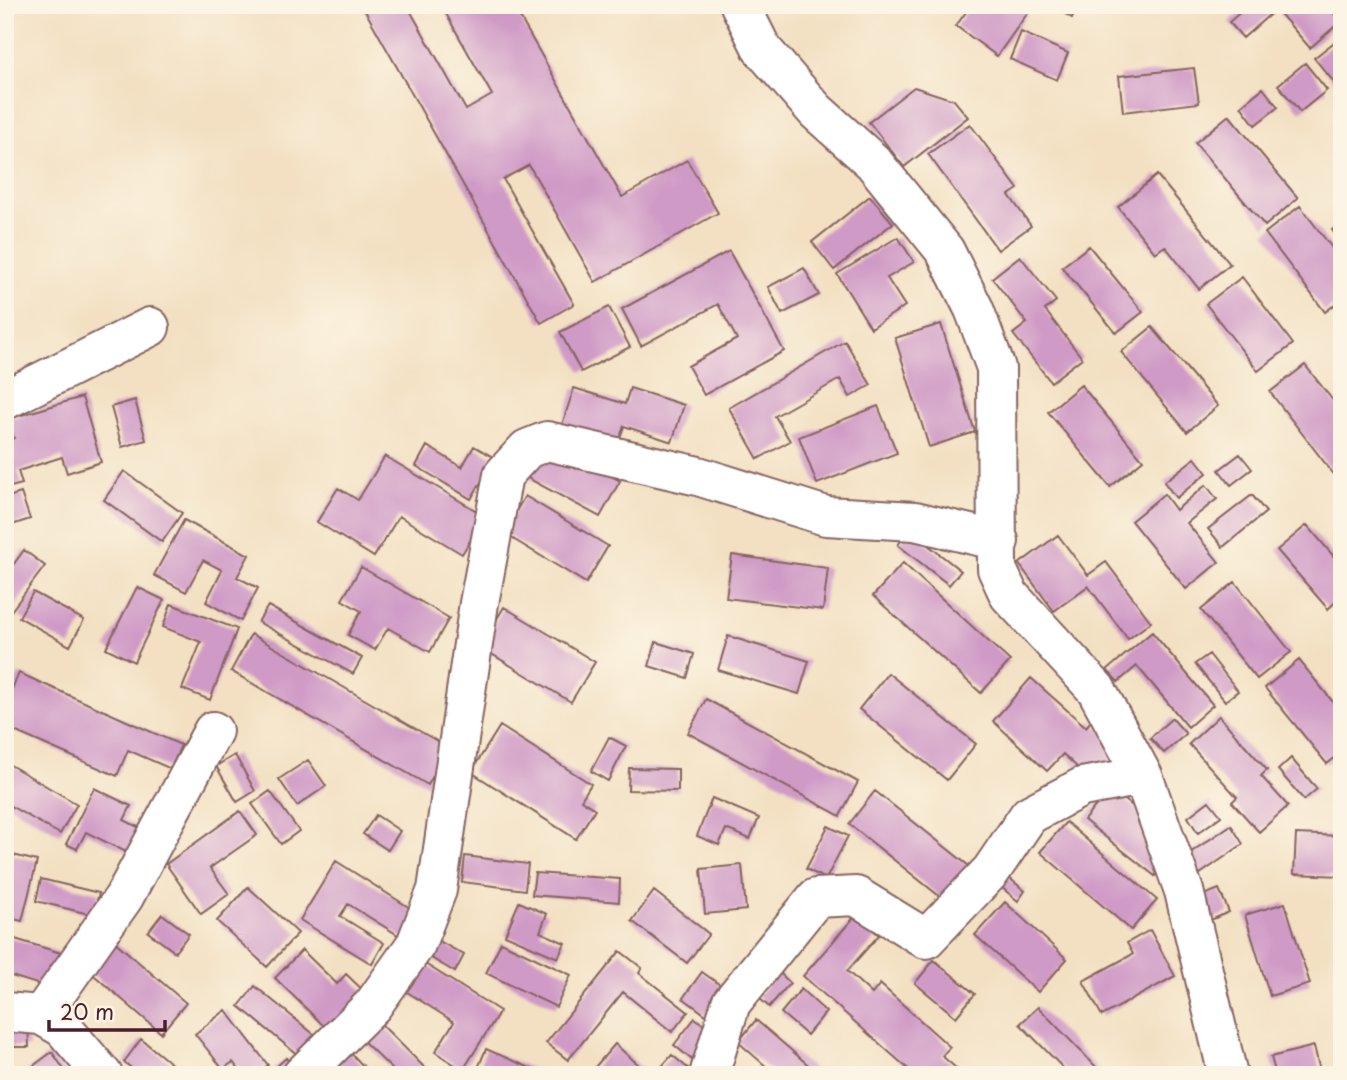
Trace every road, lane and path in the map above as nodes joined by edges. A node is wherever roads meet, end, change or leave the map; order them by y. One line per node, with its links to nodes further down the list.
1 (740, 5): 4 (street)
2 (150, 327): 3 (street)
3 (5, 400)
4 (999, 541): 6 (street); 9 (street)
5 (213, 731): 7 (street)
6 (1143, 776): 10 (street); 11 (street)
7 (23, 1014): 8 (street)
8 (103, 1075)
9 (302, 1075)
10 (709, 1075)
11 (1228, 1075)

